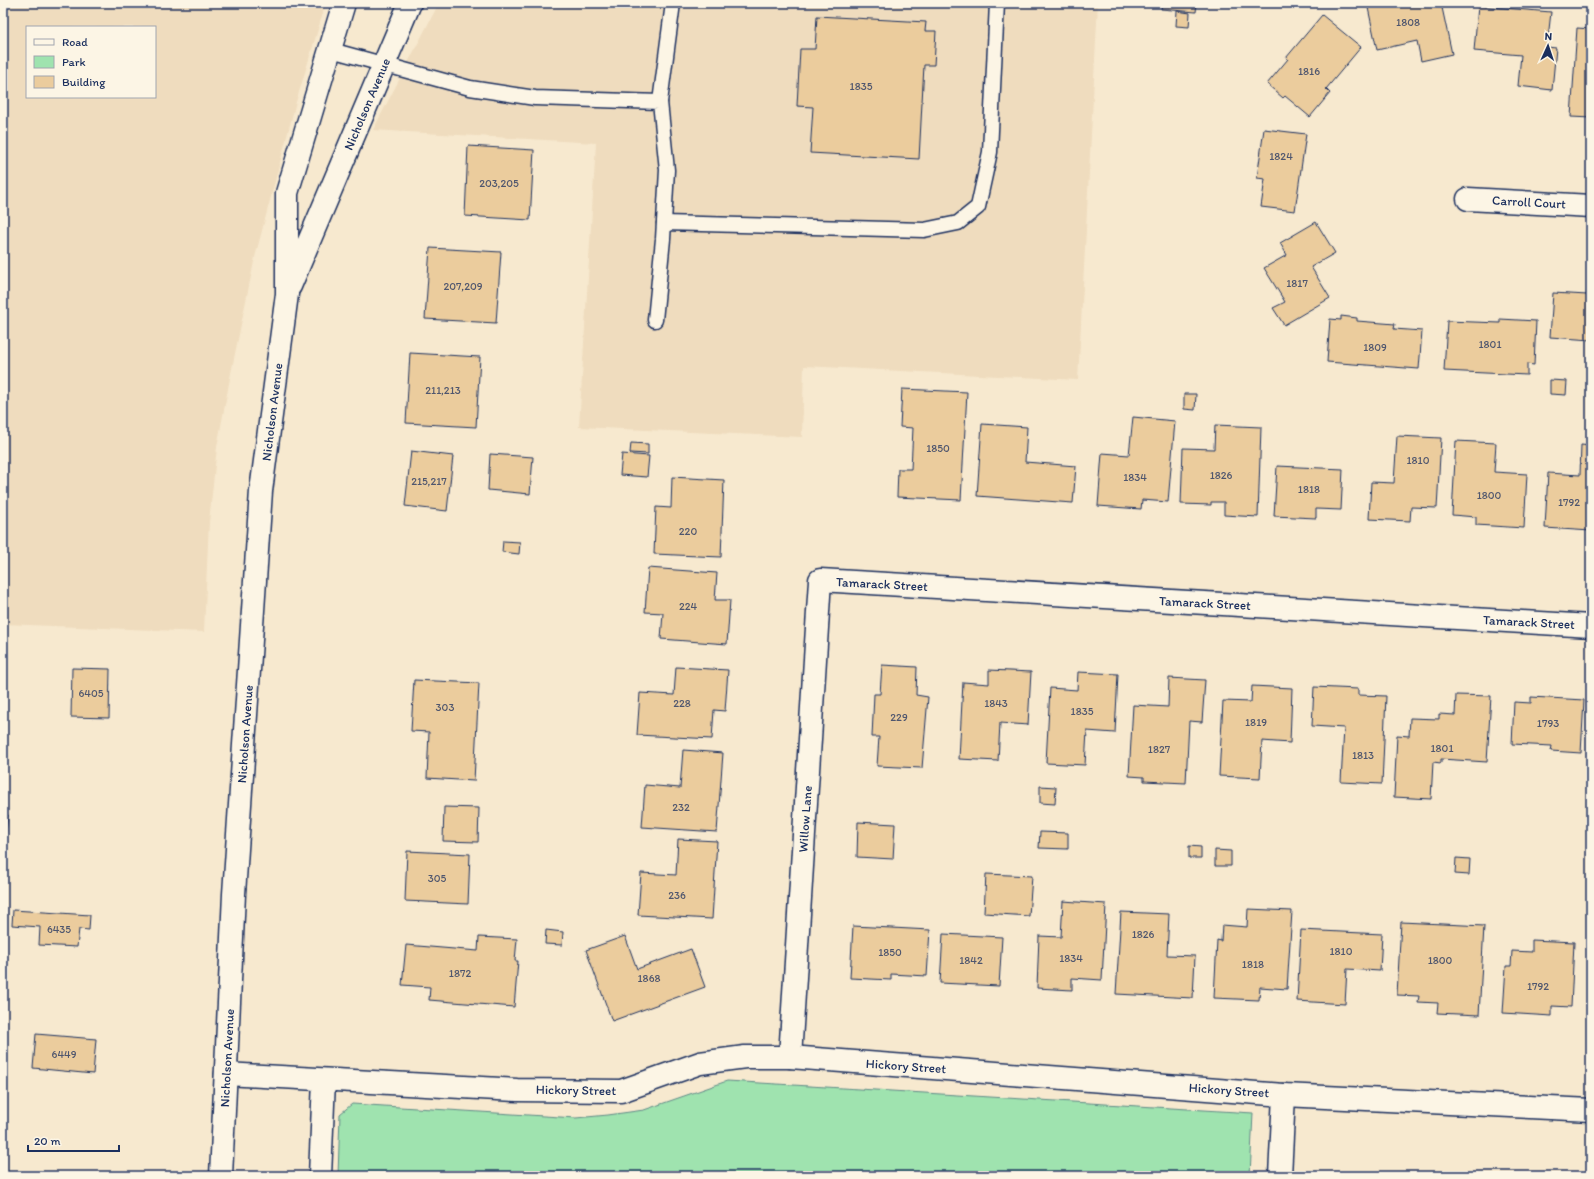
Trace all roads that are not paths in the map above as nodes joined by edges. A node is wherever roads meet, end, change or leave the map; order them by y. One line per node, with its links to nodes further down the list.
1 (344, 3): 5 (street, Nicholson Avenue)
2 (410, 3): 6 (street, Nicholson Avenue)
3 (673, 3): 7 (lane)
4 (997, 3): 10 (lane)
5 (330, 50): 6 (lane); 11 (street, Nicholson Avenue)
6 (384, 64): 7 (lane); 11 (street, Nicholson Avenue)
7 (660, 102): 10 (lane)
8 (1468, 199): 9 (street, Carroll Court)
9 (1591, 206)
10 (664, 223): 12 (lane)
11 (287, 294): 16 (street, Nicholson Avenue)
12 (655, 320)
13 (820, 580): 14 (street, Tamarack Street); 15 (street, Willow Lane)
14 (1591, 626)
15 (790, 1057): 17 (street, Hickory Street); 18 (street, Hickory Street)
16 (226, 1074): 17 (street, Hickory Street); 20 (street, Nicholson Avenue)
17 (324, 1080): 21 (street)
18 (1284, 1095): 19 (street, Hickory Street); 22 (street)
19 (1591, 1110)
20 (221, 1176)
21 (320, 1176)
22 (1280, 1176)

